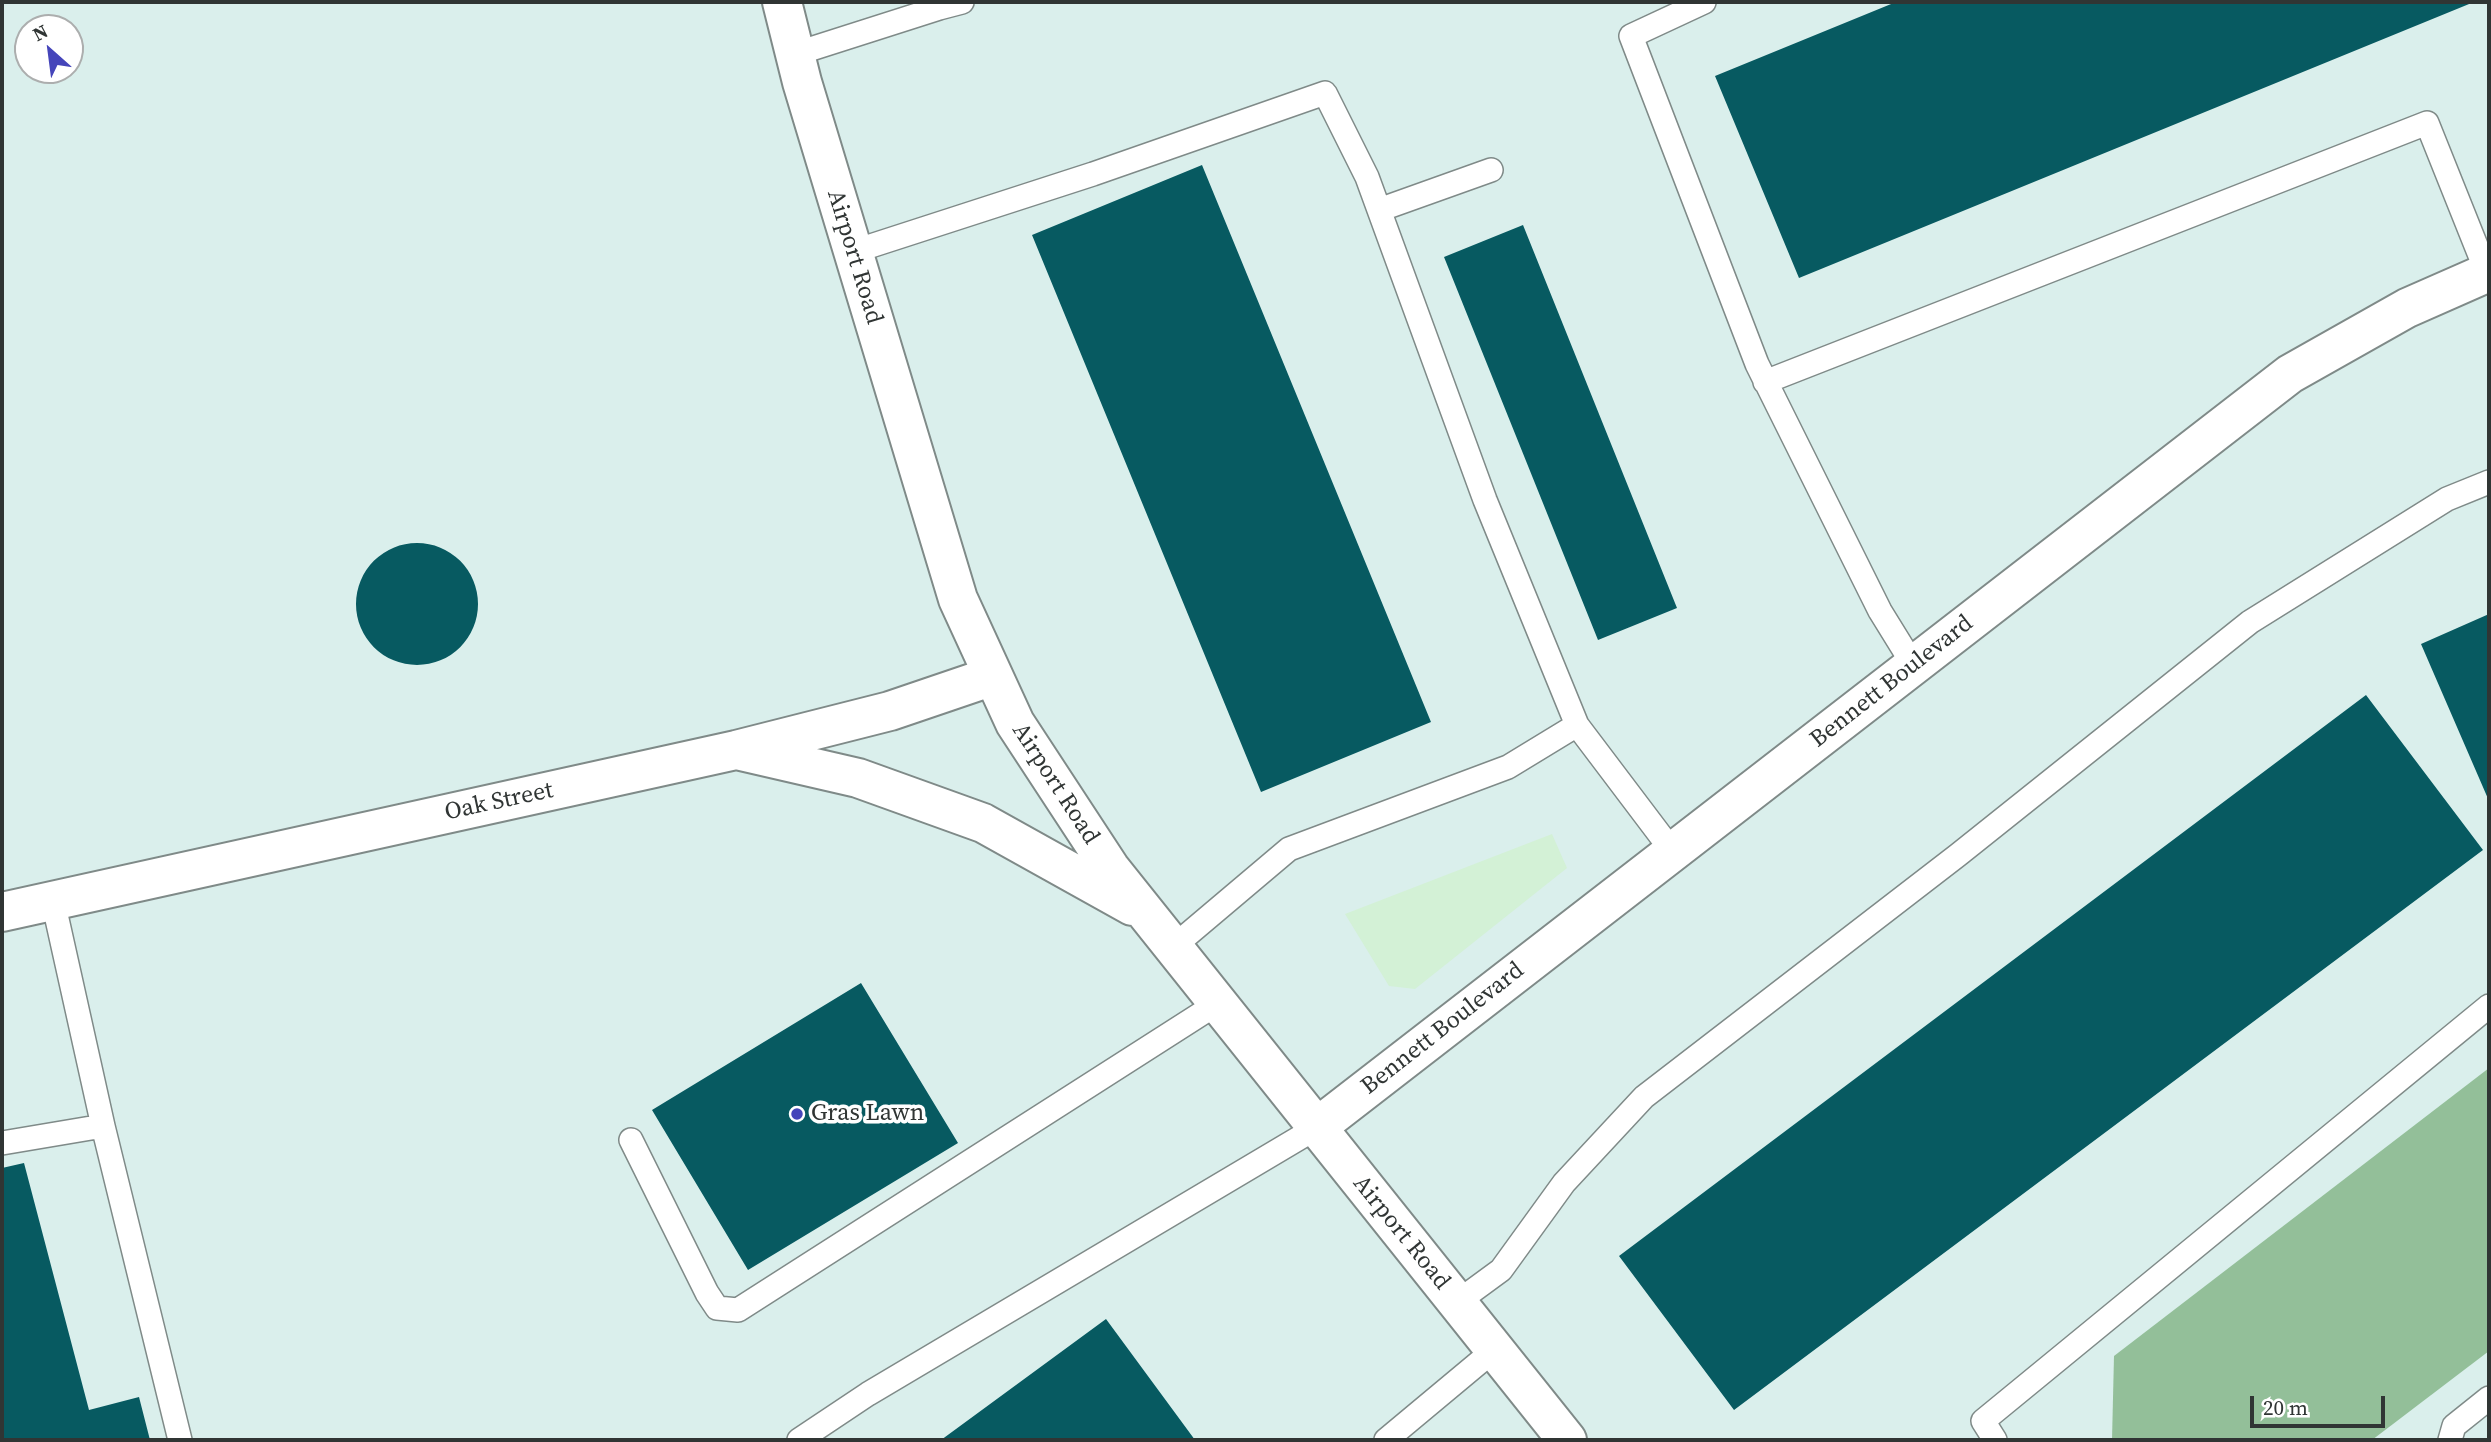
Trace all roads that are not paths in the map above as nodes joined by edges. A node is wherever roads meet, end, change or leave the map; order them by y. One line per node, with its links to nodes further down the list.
1 (782, 2): 5 (street, Airport Road)
2 (962, 2): 4 (lane)
3 (1704, 2): 10 (lane)
4 (938, 5): 5 (lane)
5 (795, 54): 8 (street, Airport Road)
6 (1490, 170): 7 (lane)
7 (1379, 210): 8 (lane); 14 (lane)
8 (852, 252): 13 (street, Airport Road)
9 (2488, 273): 10 (lane); 12 (street, Bennett Boulevard)
10 (1765, 382): 12 (lane)
11 (2489, 482): 27 (lane)
12 (1914, 666): 16 (street, Bennett Boulevard)
13 (993, 676): 15 (street, Oak Street); 19 (street, Airport Road)
14 (1577, 725): 16 (lane); 20 (lane)
15 (736, 750): 17 (street, Oak Street); 19 (street)
16 (1672, 852): 24 (street, Bennett Boulevard)
17 (53, 901): 18 (street, Oak Street); 23 (lane)
18 (2, 912)
19 (1147, 914): 20 (street, Airport Road)
20 (1173, 947): 21 (street, Airport Road)
21 (1218, 1003): 24 (street, Airport Road); 25 (lane)
22 (2489, 1006): 34 (lane)
23 (103, 1126): 26 (lane); 30 (lane)
24 (1316, 1128): 27 (street, Airport Road); 31 (lane)
25 (631, 1140)
26 (2, 1143)
27 (1456, 1303): 28 (street, Airport Road)
28 (1494, 1350): 32 (lane); 33 (street, Airport Road)
29 (2489, 1398): 35 (lane)
30 (180, 1440)
31 (799, 1440)
32 (1386, 1440)
33 (1567, 1440)
34 (1995, 1440)
35 (2449, 1440)

